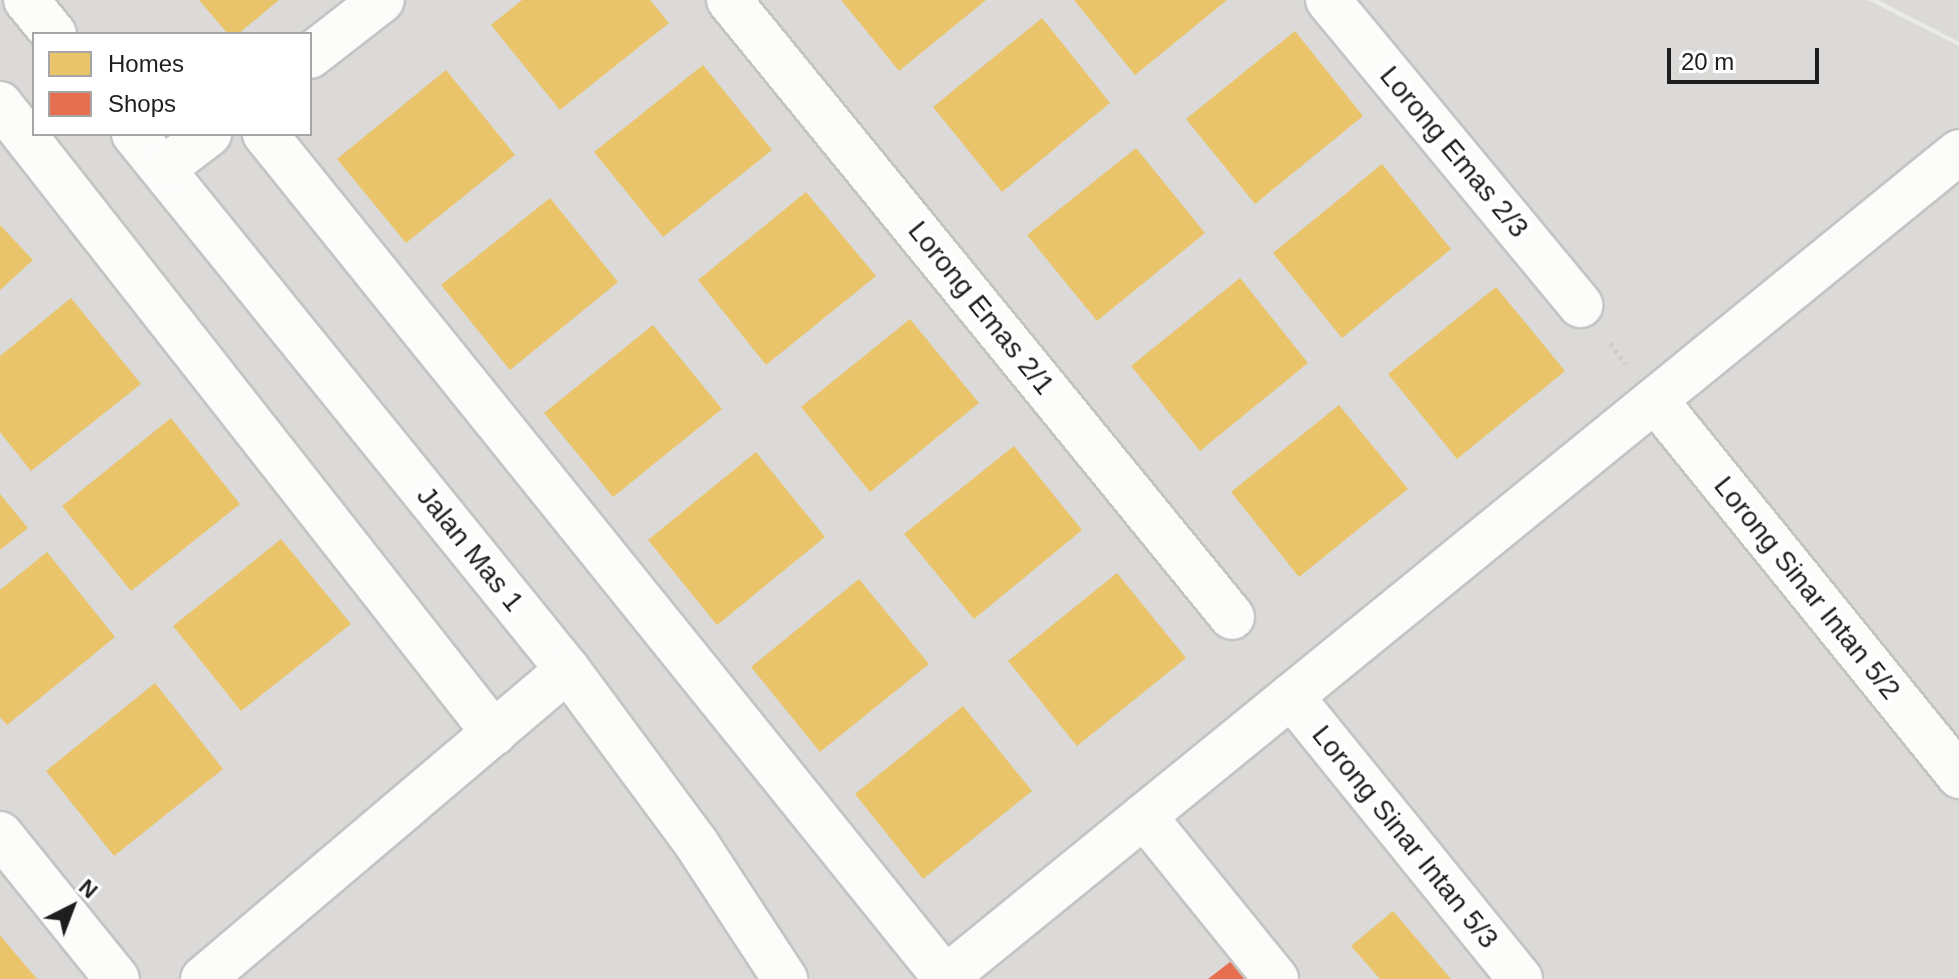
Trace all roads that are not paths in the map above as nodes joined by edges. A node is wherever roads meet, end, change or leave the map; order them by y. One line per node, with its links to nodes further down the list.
1 (26, 0): 5 (street)
2 (382, 0): 6 (street)
3 (729, 0): 15 (street, Lorong Emas 2/1)
4 (1328, 0): 13 (street, Lorong Emas 2/3)
5 (52, 32)
6 (312, 54)
7 (0, 104): 18 (street)
8 (136, 136): 12 (street, Jalan Mas 1)
9 (206, 136): 12 (street)
10 (267, 136): 25 (street)
11 (1959, 152): 14 (street)
12 (163, 169): 16 (street, Jalan Mas 1)
13 (1580, 305)
14 (1655, 400): 17 (street); 19 (street, Lorong Sinar Intan 5/2)
15 (1232, 617)
16 (568, 670): 18 (street); 24 (street, Jalan Mas 1)
17 (1291, 696): 20 (street); 27 (street, Lorong Sinar Intan 5/3)
18 (494, 733): 23 (street)
19 (1959, 776)
20 (1144, 816): 25 (street); 26 (street)
21 (0, 834): 22 (street)
22 (117, 979)
23 (203, 979)
24 (785, 979)
25 (945, 979)
26 (1276, 979)
27 (1520, 979)

